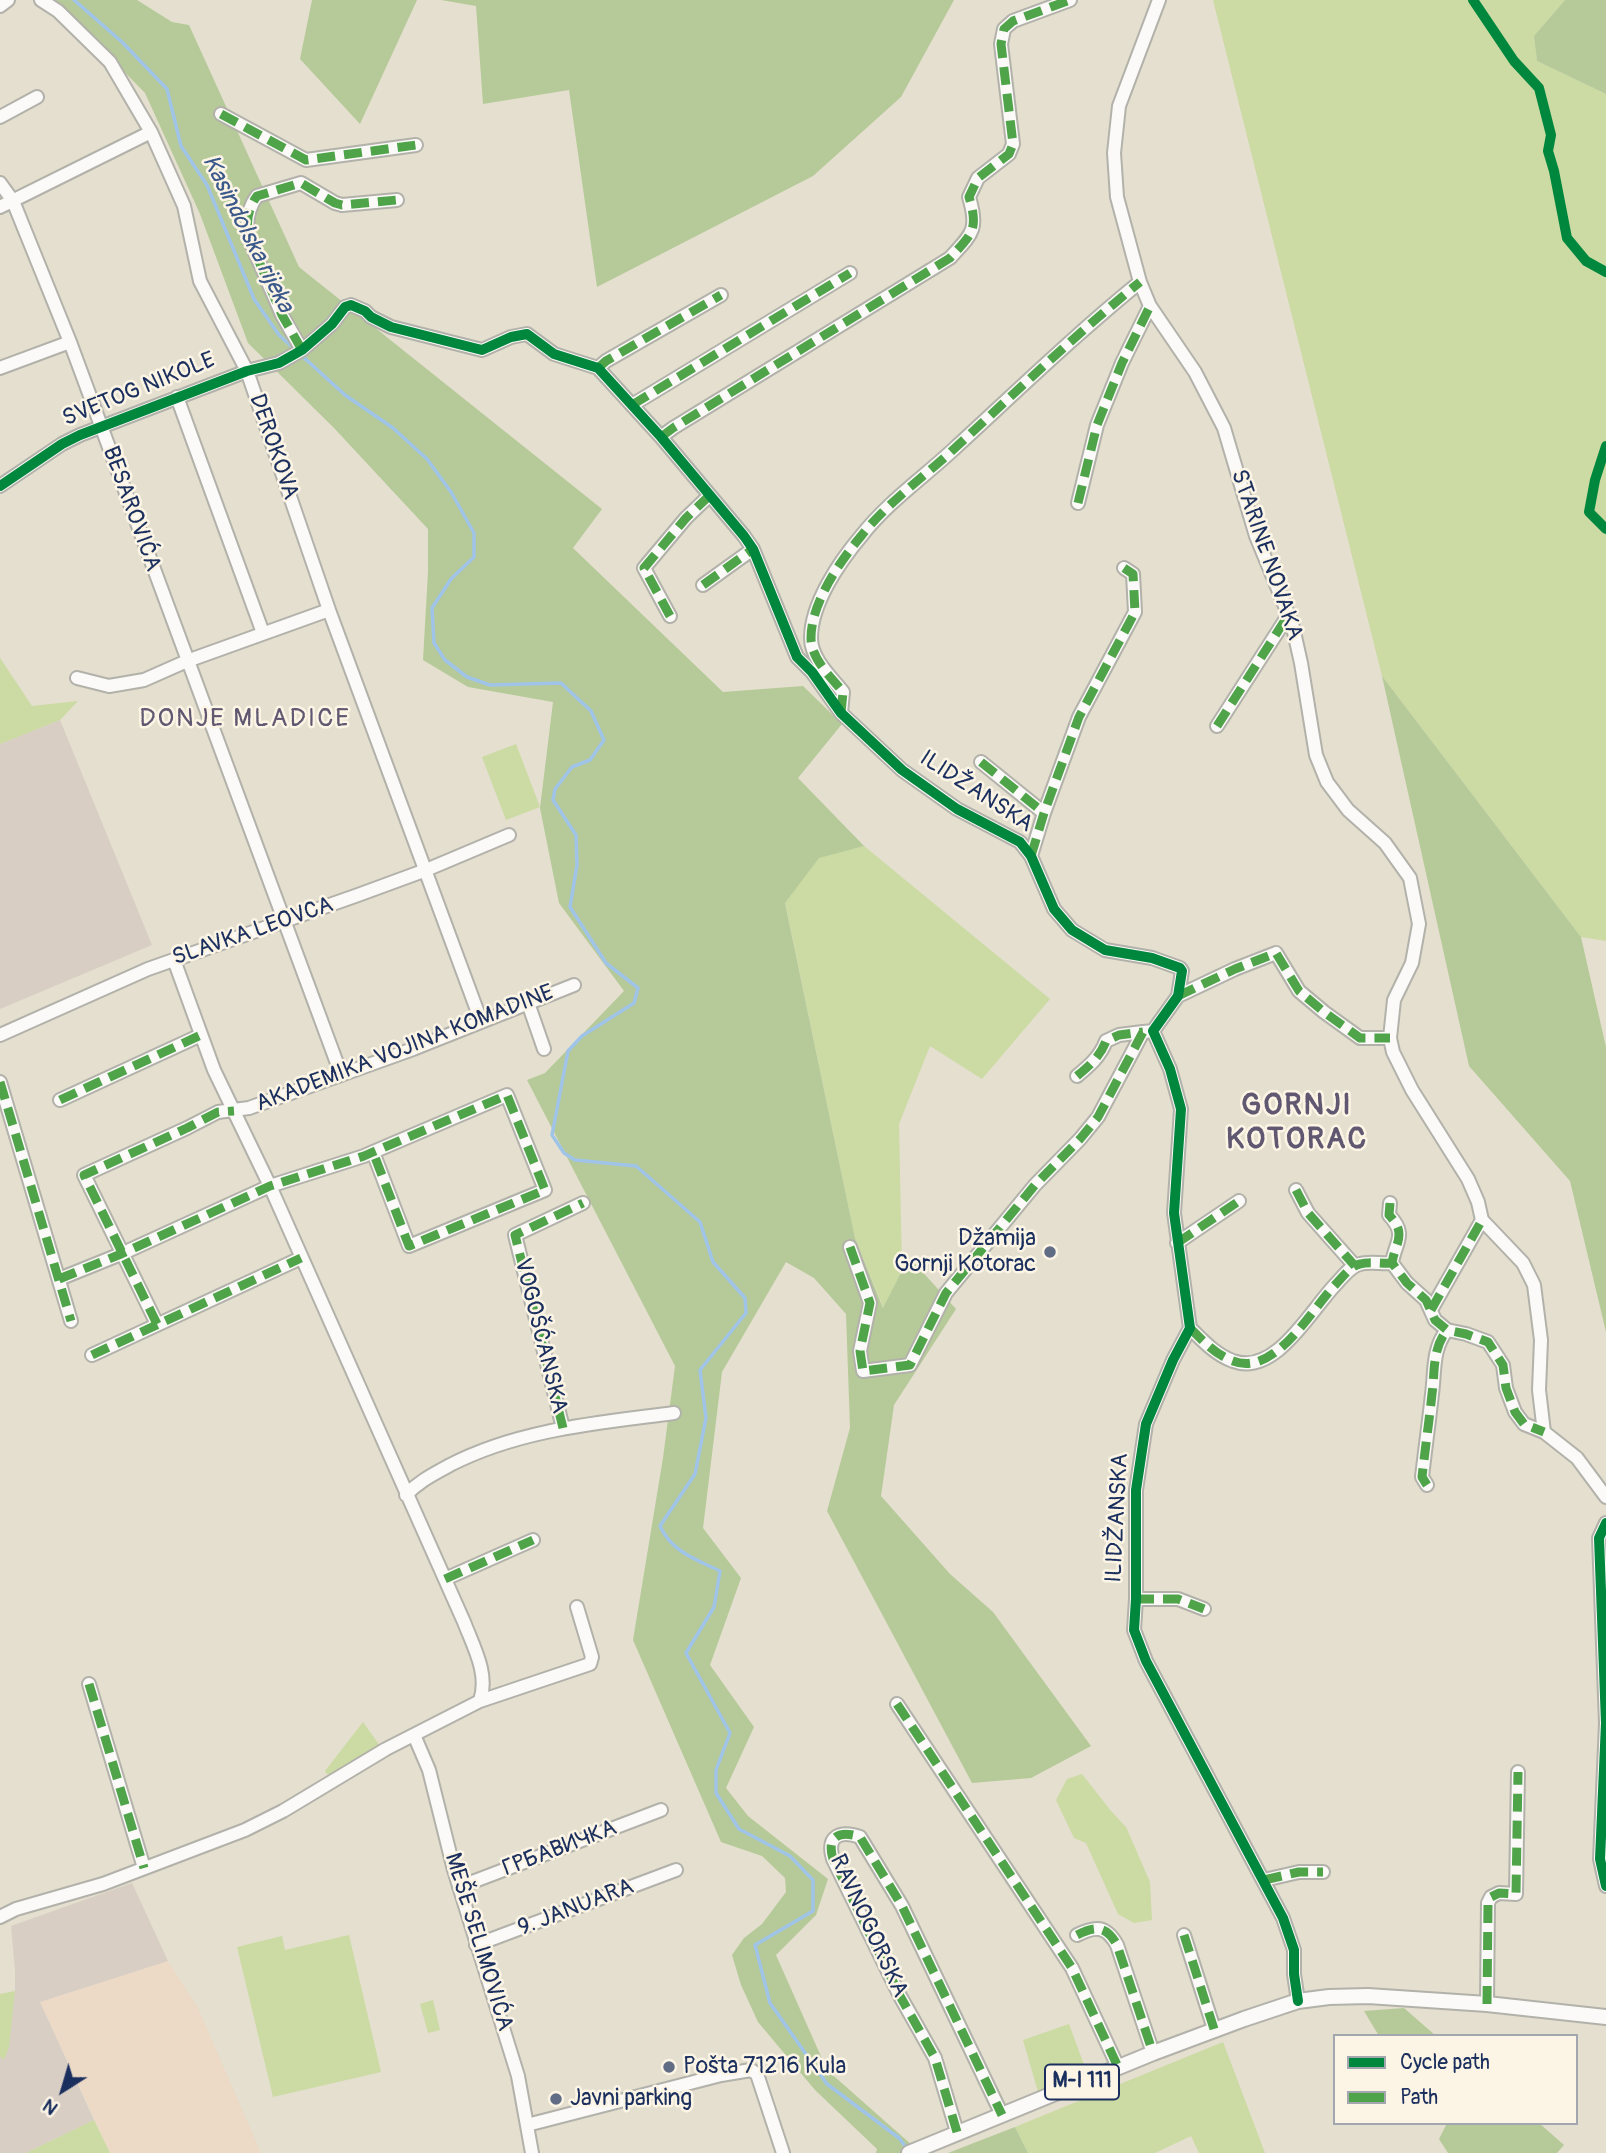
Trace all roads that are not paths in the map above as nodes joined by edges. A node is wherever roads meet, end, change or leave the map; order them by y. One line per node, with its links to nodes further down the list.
1 (8, 0): 5 (street)
2 (41, 0): 9 (street, DEROKOVA)
3 (1070, 0): 29 (street)
4 (1159, 0): 18 (street, STARINE NOVAKA)
5 (0, 6)
6 (37, 97): 8 (street)
7 (220, 114): 11 (street)
8 (0, 117)
9 (151, 132): 15 (street); 25 (street, DEROKOVA)
10 (416, 145): 11 (street)
11 (306, 159): 13 (street)
12 (0, 183): 15 (street, BESAROVIĆA)
13 (301, 183): 14 (street); 22 (street)
14 (397, 200)
15 (13, 201): 16 (street); 21 (street, BESAROVIĆA)
16 (0, 207)
17 (850, 273): 27 (street)
18 (1140, 282): 20 (street, STARINE NOVAKA); 42 (street)
19 (721, 295): 24 (street)
20 (1150, 306): 32 (street); 37 (street, STARINE NOVAKA)
21 (70, 342): 23 (street); 28 (street, BESAROVIĆA)
22 (302, 350): 24 (street, ILIDŽANSKA); 25 (street, SVETOG NIKOLE)
23 (0, 368)
24 (598, 368): 27 (street, ILIDŽANSKA)
25 (247, 371): 26 (street, SVETOG NIKOLE); 36 (street, DEROKOVA)
26 (177, 397): 28 (street, SVETOG NIKOLE); 39 (street)
27 (632, 405): 29 (street, ILIDŽANSKA)
28 (100, 428): 30 (street, SVETOG NIKOLE); 40 (street, BESAROVIĆA)
29 (661, 437): 31 (street, ILIDŽANSKA)
30 (0, 486)
31 (709, 496): 33 (street, ILIDŽANSKA); 38 (street)
32 (1078, 503)
33 (753, 549): 35 (street); 42 (street, ILIDŽANSKA)
34 (1124, 568): 45 (street, ILIDŽANSKA)
35 (703, 585)
36 (329, 610): 39 (street); 48 (street, DEROKOVA)
37 (1289, 614): 43 (street); 58 (street, STARINE NOVAKA)
38 (670, 616)
39 (263, 633): 40 (street)
40 (187, 661): 41 (street); 49 (street, BESAROVIĆA)
41 (77, 678)
42 (841, 713): 47 (street, ILIDŽANSKA)
43 (1217, 726)
44 (981, 762): 45 (street, ILIDŽANSKA)
45 (1044, 813): 47 (street, ILIDŽANSKA)
46 (509, 835): 48 (street, SLAVKA LEOVCA)
47 (1031, 856): 52 (street, ILIDŽANSKA)
48 (426, 870): 49 (street, SLAVKA LEOVCA); 54 (street, DEROKOVA)
49 (285, 921): 50 (street, SLAVKA LEOVCA); 60 (street, BESAROVIĆA)
50 (174, 960): 56 (street, SLAVKA LEOVCA); 57 (street, AKADEMIKA VOJINA KOMADINE)
51 (574, 985): 53 (street, AKADEMIKA VOJINA KOMADINE)
52 (1178, 996): 55 (street); 58 (street)
53 (528, 1003): 54 (street, AKADEMIKA VOJINA KOMADINE); 59 (street)
54 (481, 1021): 60 (street, AKADEMIKA VOJINA KOMADINE)
55 (1148, 1032): 61 (street); 72 (street); 73 (street)
56 (0, 1035)
57 (201, 1035): 63 (street); 64 (street, AKADEMIKA VOJINA KOMADINE)
58 (1390, 1038): 71 (street, STARINE NOVAKA)
59 (544, 1049)
60 (341, 1074): 64 (street, AKADEMIKA VOJINA KOMADINE)
61 (1077, 1076)
62 (0, 1082): 78 (street)
63 (60, 1100)
64 (234, 1111): 66 (street, AKADEMIKA VOJINA KOMADINE); 74 (street, AKADEMIKA VOJINA KOMADINE)
65 (373, 1152): 65 (street); 66 (street)
66 (270, 1186): 74 (street); 75 (street, AKADEMIKA VOJINA KOMADINE)
67 (1296, 1191): 77 (street)
68 (1239, 1201): 72 (street)
69 (583, 1203): 86 (street, VOGOŠĆANSKA)
70 (1390, 1203): 76 (street)
71 (1482, 1220): 79 (street); 87 (street, STARINE NOVAKA)
72 (1177, 1243): 82 (street)
73 (850, 1247)
74 (121, 1254): 78 (street); 81 (street, AKADEMIKA VOJINA KOMADINE)
75 (301, 1258): 81 (street); 89 (street, AKADEMIKA VOJINA KOMADINE)
76 (1392, 1264): 77 (street); 79 (street)
77 (1355, 1266): 82 (street)
78 (59, 1279): 80 (street)
79 (1431, 1310): 83 (street)
80 (71, 1321)
81 (157, 1324): 84 (street)
82 (1190, 1328): 94 (street, ILIDŽANSKA)
83 (1447, 1330): 87 (street); 88 (street)
84 (92, 1355)
85 (674, 1413): 86 (street, VOGOŠĆANSKA)
86 (563, 1428): 89 (street, VOGOŠĆANSKA)
87 (1544, 1432): 90 (street)
88 (1427, 1486)
89 (406, 1495): 93 (street)
90 (1606, 1497)
91 (1606, 1523): 107 (street)
92 (533, 1540): 93 (street)
93 (445, 1579): 98 (street)
94 (1136, 1599): 96 (street); 106 (street, ILIDŽANSKA)
95 (577, 1607): 98 (street)
96 (1204, 1609)
97 (89, 1684): 103 (street)
98 (480, 1701): 100 (street)
99 (897, 1704): 118 (street)
100 (414, 1735): 103 (street); 108 (street, MEŠE SELIMOVIĆA)
101 (1518, 1772): 114 (street)
102 (661, 1810): 108 (street, ГРБАВИЧКА)
103 (144, 1868): 109 (street)
104 (676, 1870): 112 (street, 9. JANUARA)
105 (1323, 1872): 106 (street)
106 (1264, 1880): 113 (street, ILIDŽANSKA)
107 (1606, 1886)
108 (459, 1887): 112 (street, MEŠE SELIMOVIĆA)
109 (0, 1917)
110 (1077, 1935): 117 (street)
111 (1184, 1935): 116 (street)
112 (476, 1945): 120 (street, MEŠE SELIMOVIĆA)
113 (1298, 2001): 114 (main road, M-I 111); 116 (main road, M-I 111)
114 (1487, 2004): 115 (main road, M-I 111)
115 (1606, 2017)
116 (1214, 2029): 117 (main road, M-I 111)
117 (1153, 2053): 118 (main road, M-I 111)
118 (1118, 2067): 119 (main road, M-I 111)
119 (1002, 2115): 121 (main road, M-I 111); 121 (street, RAVNOGORSKA)
120 (527, 2125): 123 (street, MEŠE SELIMOVIĆA); 124 (street)
121 (957, 2132): 122 (main road, M-I 111)
122 (914, 2150)
123 (532, 2153)
124 (783, 2153)

